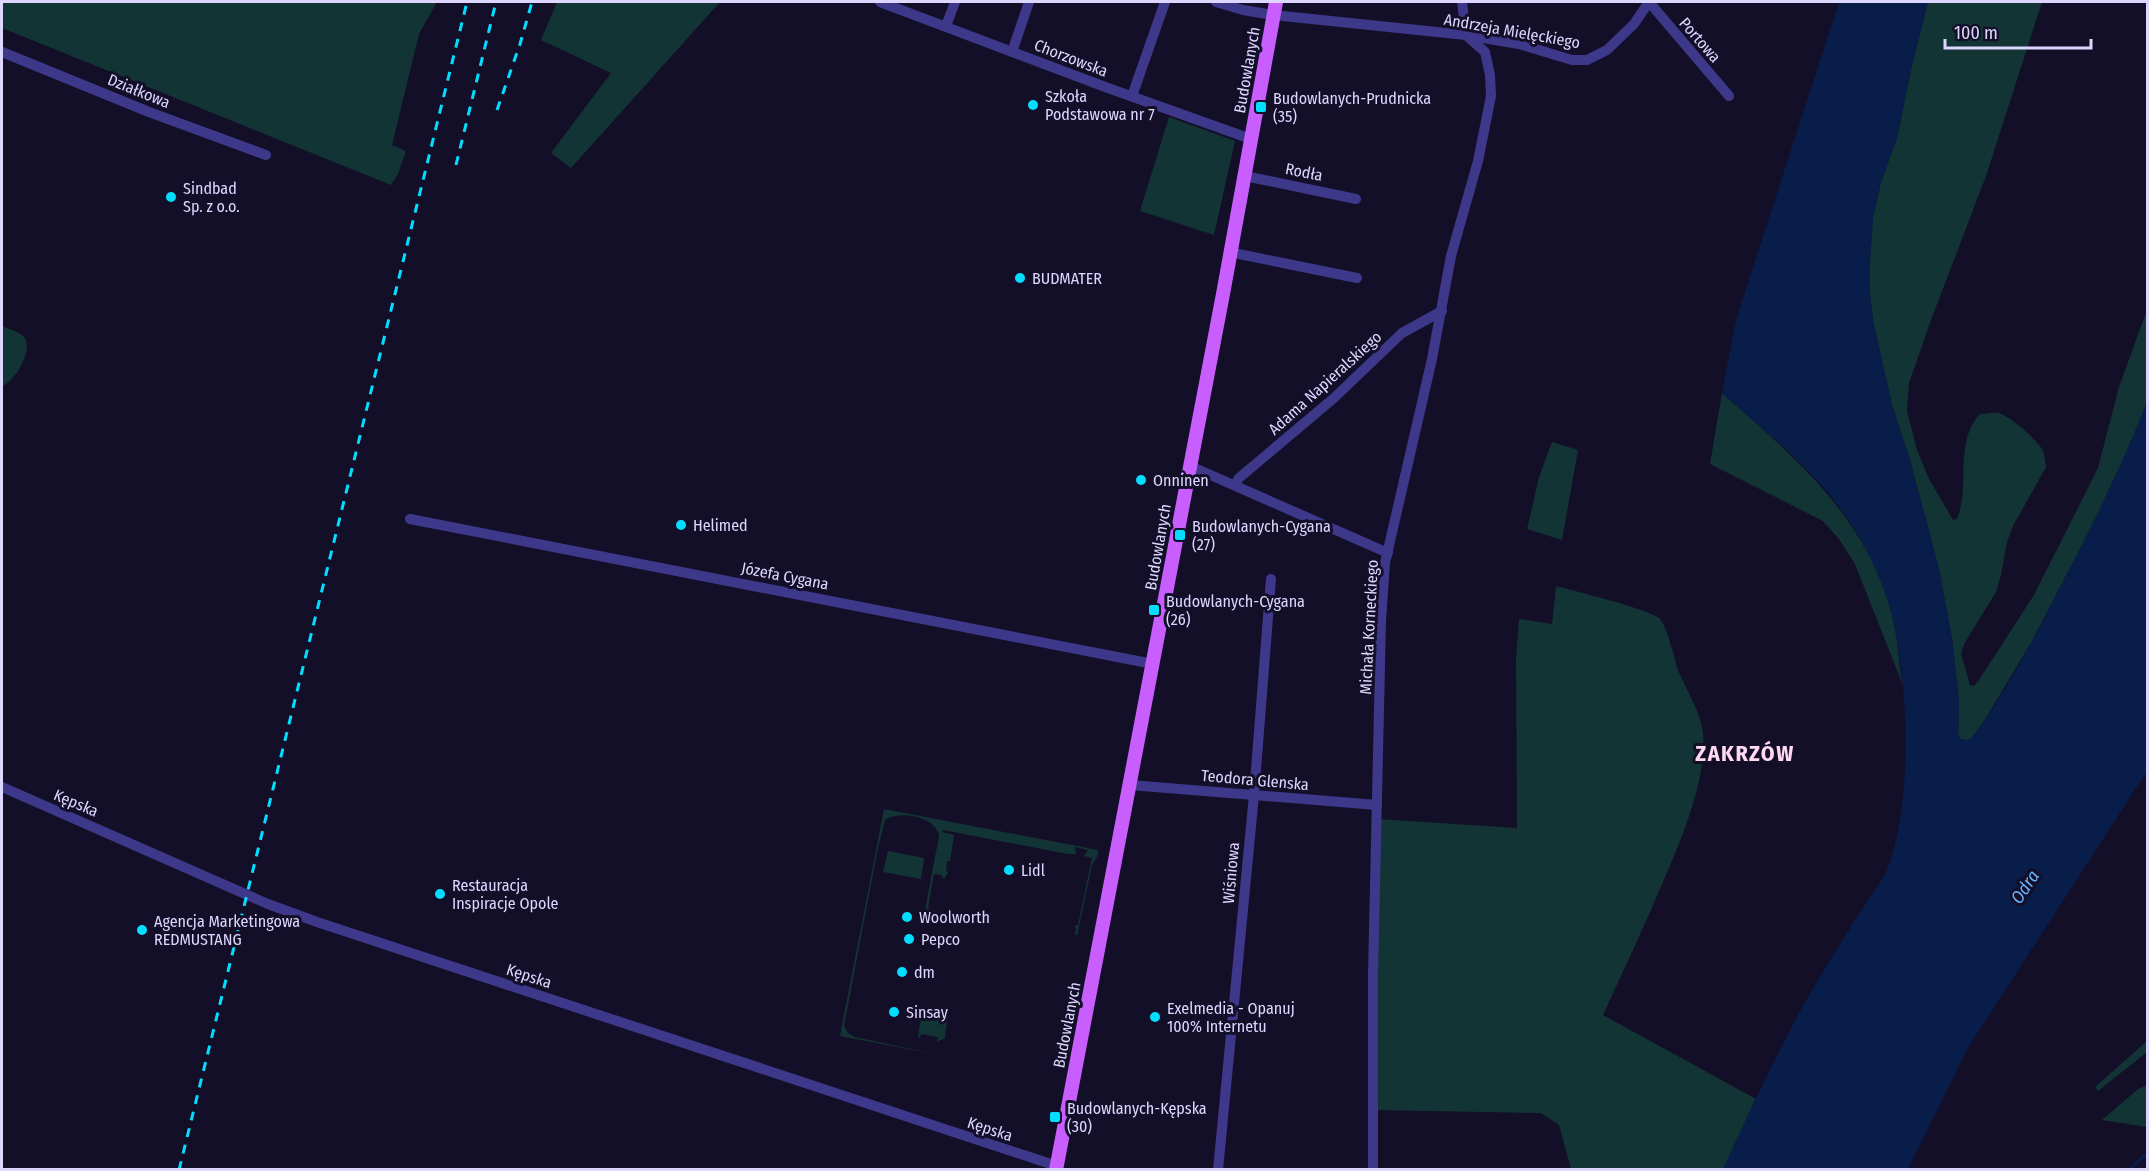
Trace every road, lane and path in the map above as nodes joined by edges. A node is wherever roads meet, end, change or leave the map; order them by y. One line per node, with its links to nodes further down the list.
1 (955, 2): 9 (street)
2 (1029, 2): 12 (street)
3 (1165, 2): 13 (street)
4 (1216, 2): 8 (street, Andrzeja Mielęckiego)
5 (1462, 2): 10 (street)
6 (1649, 2): 10 (street, Andrzeja Mielęckiego); 14 (street, Portowa)
7 (886, 3): 9 (street, Chorzowska)
8 (1275, 8): 10 (street, Andrzeja Mielęckiego); 15 (main road, Budowlanych)
9 (946, 26): 12 (street, Chorzowska)
10 (1466, 34): 21 (street, Michała Korneckiego)
11 (2, 52): 16 (street, Działkowa)
12 (1012, 52): 13 (street, Chorzowska)
13 (1132, 96): 15 (street, Chorzowska)
14 (1729, 96)
15 (1251, 139): 17 (main road, Budowlanych)
16 (266, 155)
17 (1245, 177): 18 (street, Rodła); 19 (main road, Budowlanych)
18 (1356, 199)
19 (1229, 252): 20 (street); 22 (main road, Budowlanych)
20 (1357, 278)
21 (1442, 311): 23 (street, Adama Napieralskiego); 25 (street, Michała Korneckiego)
22 (1190, 466): 23 (street); 27 (main road, Budowlanych)
23 (1235, 485): 25 (street)
24 (410, 519): 27 (street, Józefa Cygana)
25 (1388, 553): 31 (street, Michała Korneckiego)
26 (1271, 579): 30 (street, Wiśniowa)
27 (1153, 664): 28 (main road, Budowlanych)
28 (1130, 785): 30 (street, Teodora Glenska); 32 (main road, Budowlanych)
29 (2, 787): 32 (street, Kępska)
30 (1254, 795): 31 (street, Teodora Glenska); 33 (street, Wiśniowa)
31 (1377, 805): 34 (street, Michała Korneckiego)
32 (1056, 1168)
33 (1218, 1170)
34 (1373, 1170)

